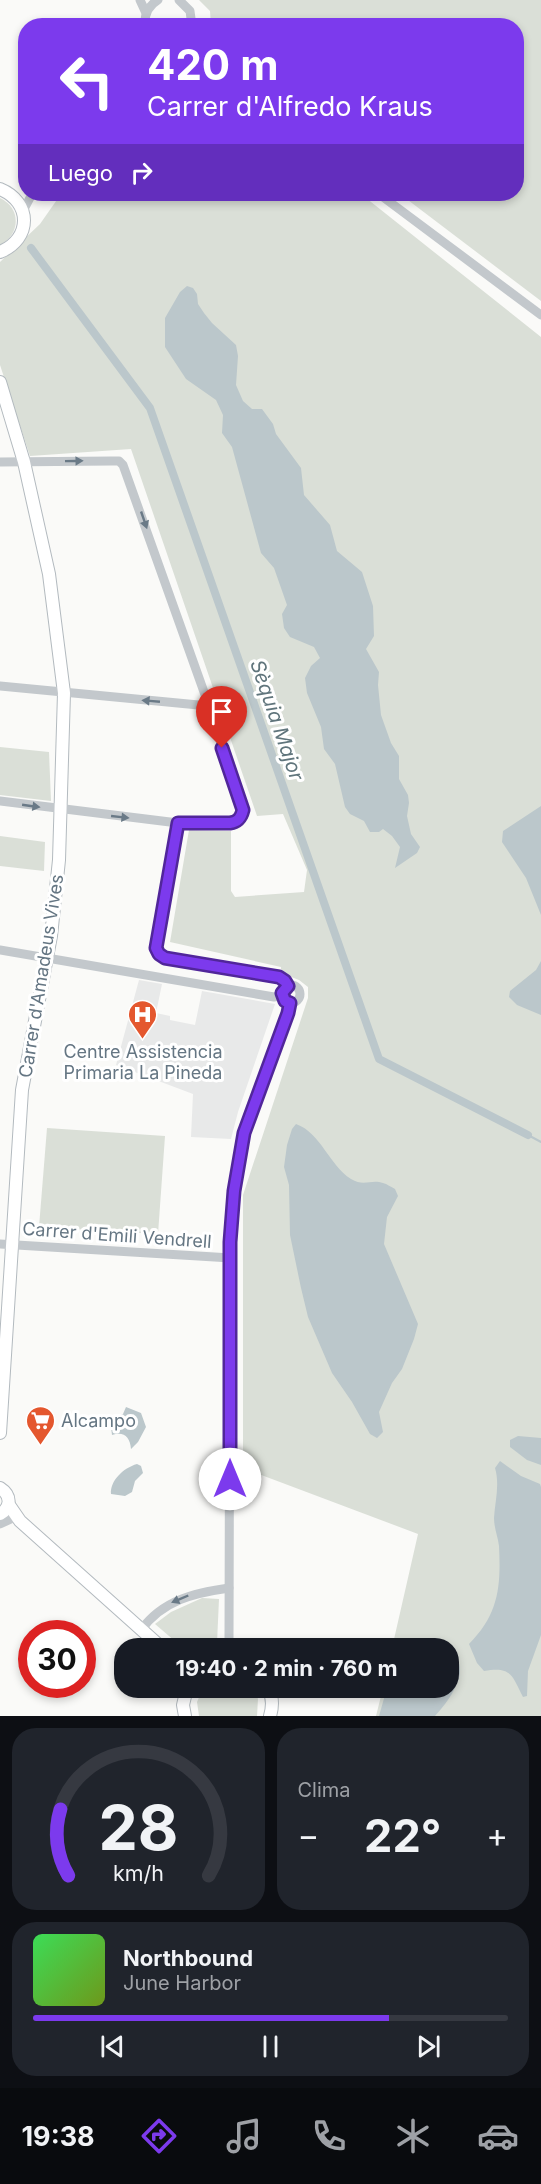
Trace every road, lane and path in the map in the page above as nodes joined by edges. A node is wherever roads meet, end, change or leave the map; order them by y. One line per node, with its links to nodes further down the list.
1 (140, 0): 4 (street)
2 (158, 0): 4 (street)
3 (179, 0): 6 (street)
4 (146, 13): 5 (street)
5 (146, 18)
6 (191, 18)
7 (0, 189): 9 (street)
8 (18, 196): 9 (street)
9 (14, 197): 12 (street)
10 (28, 201): 12 (street)
11 (388, 201): 14 (street)
12 (23, 211): 13 (street)
13 (0, 252)
14 (541, 315)
15 (0, 382): 17 (street, Carrer d'Amadeus Vives)
16 (0, 462): 17 (street)
17 (24, 462): 19 (street, Carrer d'Amadeus Vives); 20 (street, one-way to 20)
18 (0, 686): 19 (street)
19 (64, 693): 20 (street, one-way to 19); 22 (street, Carrer d'Amadeus Vives)
20 (209, 706): 23 (street)
21 (0, 801): 22 (street, one-way to 22)
22 (62, 810): 23 (street, one-way to 23); 25 (street, Carrer d'Amadeus Vives)
23 (178, 823): 26 (street)
24 (0, 950): 25 (street)
25 (47, 958): 27 (street); 29 (street, Carrer d'Amadeus Vives)
26 (288, 986): 27 (street); 28 (street)
27 (282, 996): 28 (street)
28 (290, 1003): 30 (street)
29 (6, 1244): 30 (street, Carrer d'Emili Vendrell); 31 (street, Carrer d'Amadeus Vives)
30 (231, 1258): 37 (street)
31 (2, 1374): 32 (street, Carrer d'Amadeus Vives)
32 (0, 1433)
33 (1, 1485): 34 (street)
34 (3, 1511): 35 (street)
35 (16, 1520): 36 (street); 38 (street)
36 (0, 1524)
37 (229, 1588): 38 (street, one-way to 38); 40 (street)
38 (141, 1630): 39 (street)
39 (150, 1638)
40 (229, 1638)
41 (185, 1698): 43 (street)
42 (271, 1698): 44 (street)
43 (185, 1716)
44 (270, 1716)

